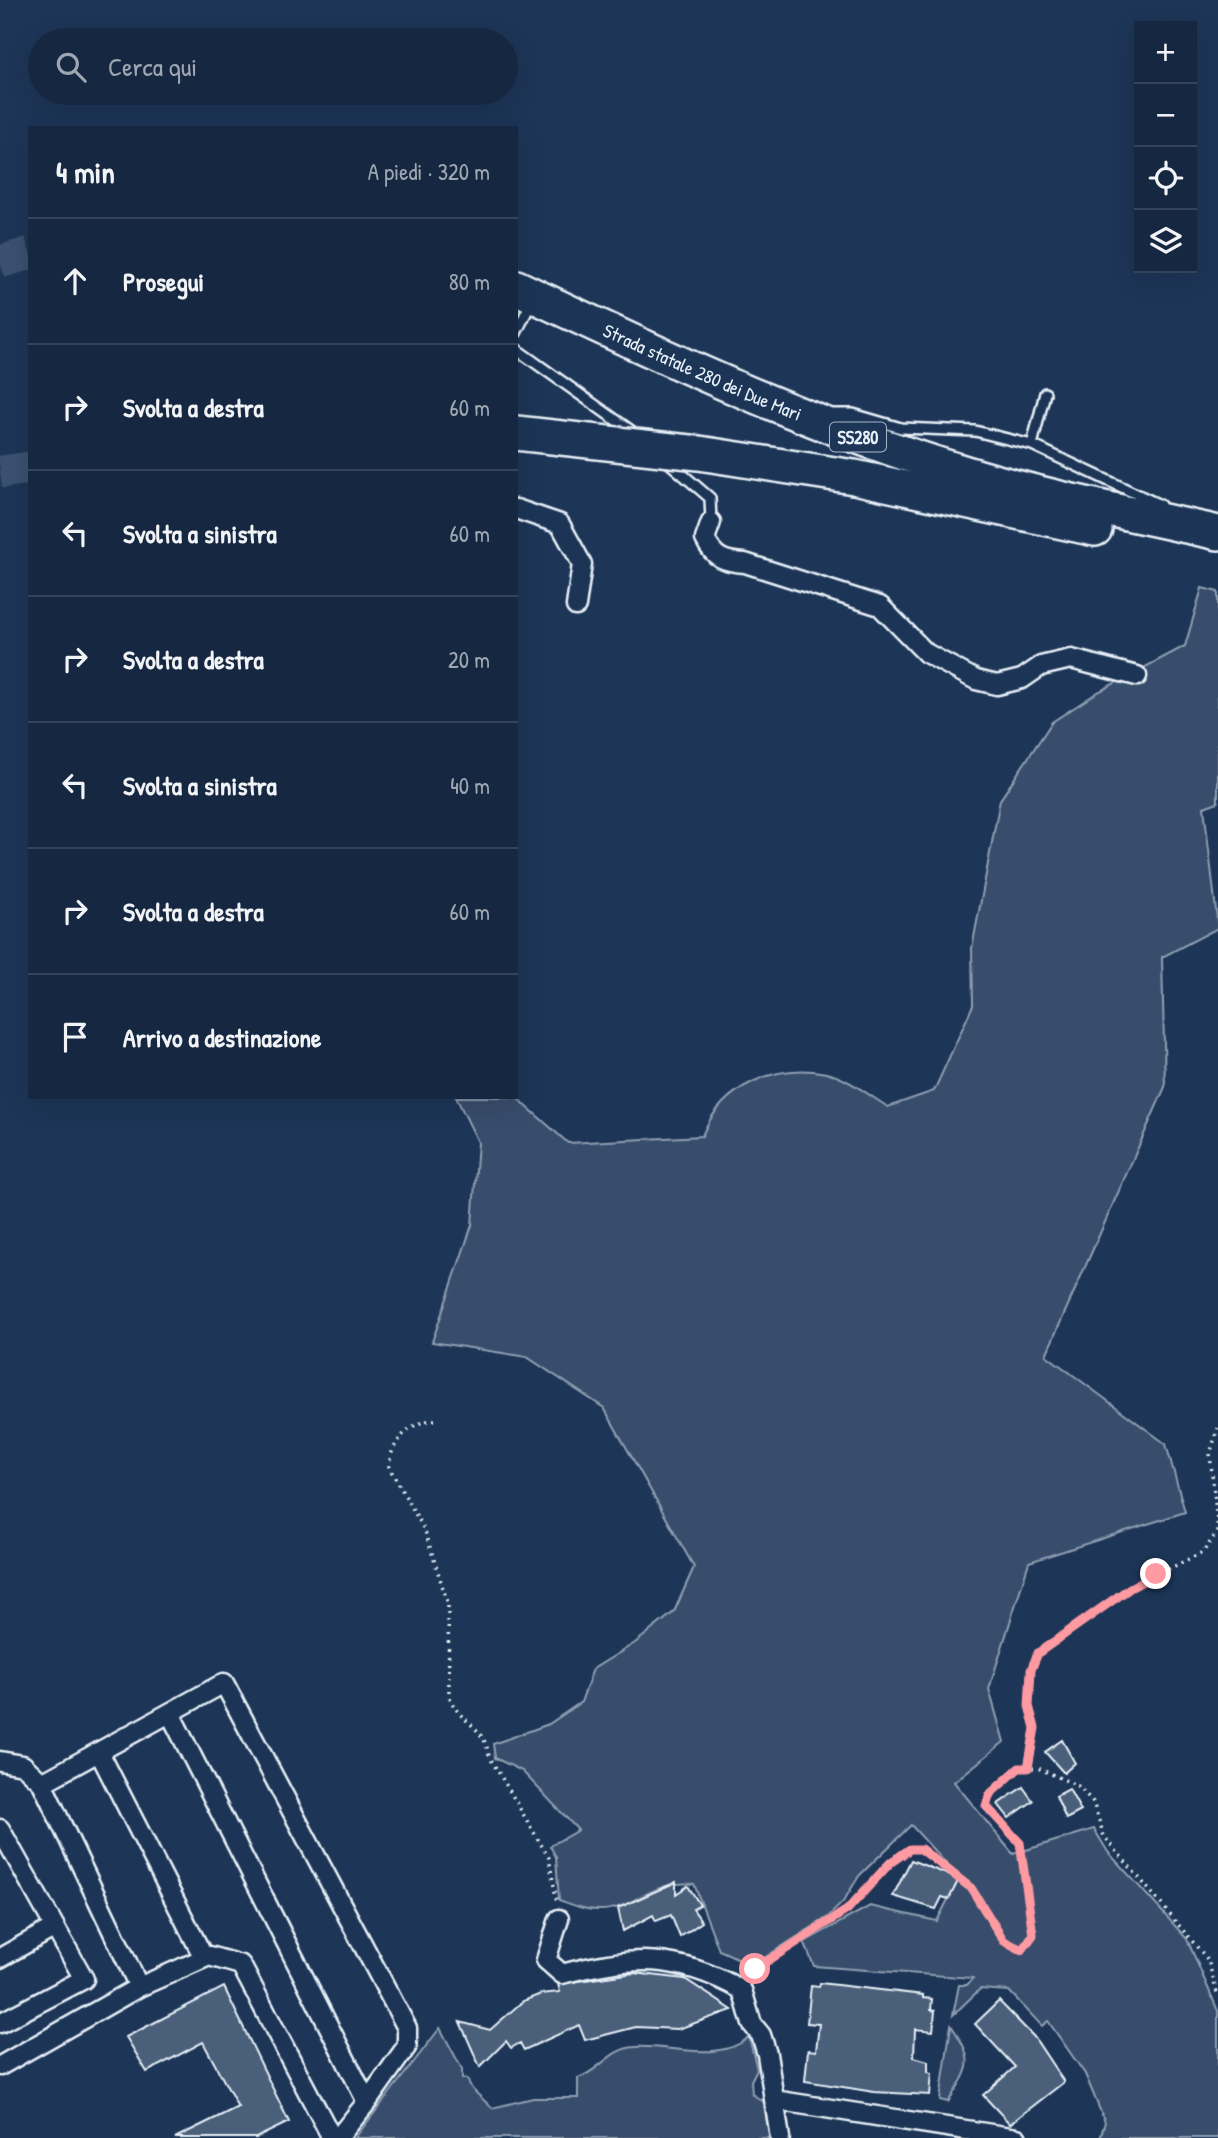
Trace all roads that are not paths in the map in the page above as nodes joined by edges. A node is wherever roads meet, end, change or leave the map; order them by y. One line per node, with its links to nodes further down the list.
1 (525, 292): 2 (lane); 5 (highway, Strada statale 280 dei Due Mari / SS280)
2 (518, 324)
3 (518, 350): 9 (lane)
4 (1045, 393): 7 (lane)
5 (794, 414): 7 (lane); 10 (highway, Strada statale 280 dei Due Mari / SS280)
6 (518, 433): 11 (highway, SS280, bridge)
7 (1032, 445): 10 (lane)
8 (518, 510): 12 (street)
9 (711, 522): 13 (street)
10 (1218, 532)
11 (1218, 555)
12 (576, 606)
13 (1137, 676)
14 (170, 1713): 15 (street); 27 (street); 27 (street)
15 (99, 1752): 17 (street); 22 (street)
16 (0, 1761): 17 (street)
17 (42, 1783): 23 (street)
18 (0, 1829): 20 (street)
19 (559, 1919): 26 (street)
20 (55, 1927): 21 (street); 24 (street)
21 (0, 1958)
22 (204, 1958): 23 (street); 29 (street)
23 (139, 1987): 25 (street)
24 (0, 2023)
25 (0, 2066)
26 (774, 2100): 28 (street); 31 (street)
27 (367, 2102): 30 (street)
28 (989, 2136): 32 (street)
29 (332, 2138)
30 (338, 2138)
31 (780, 2138)
32 (1017, 2138)

